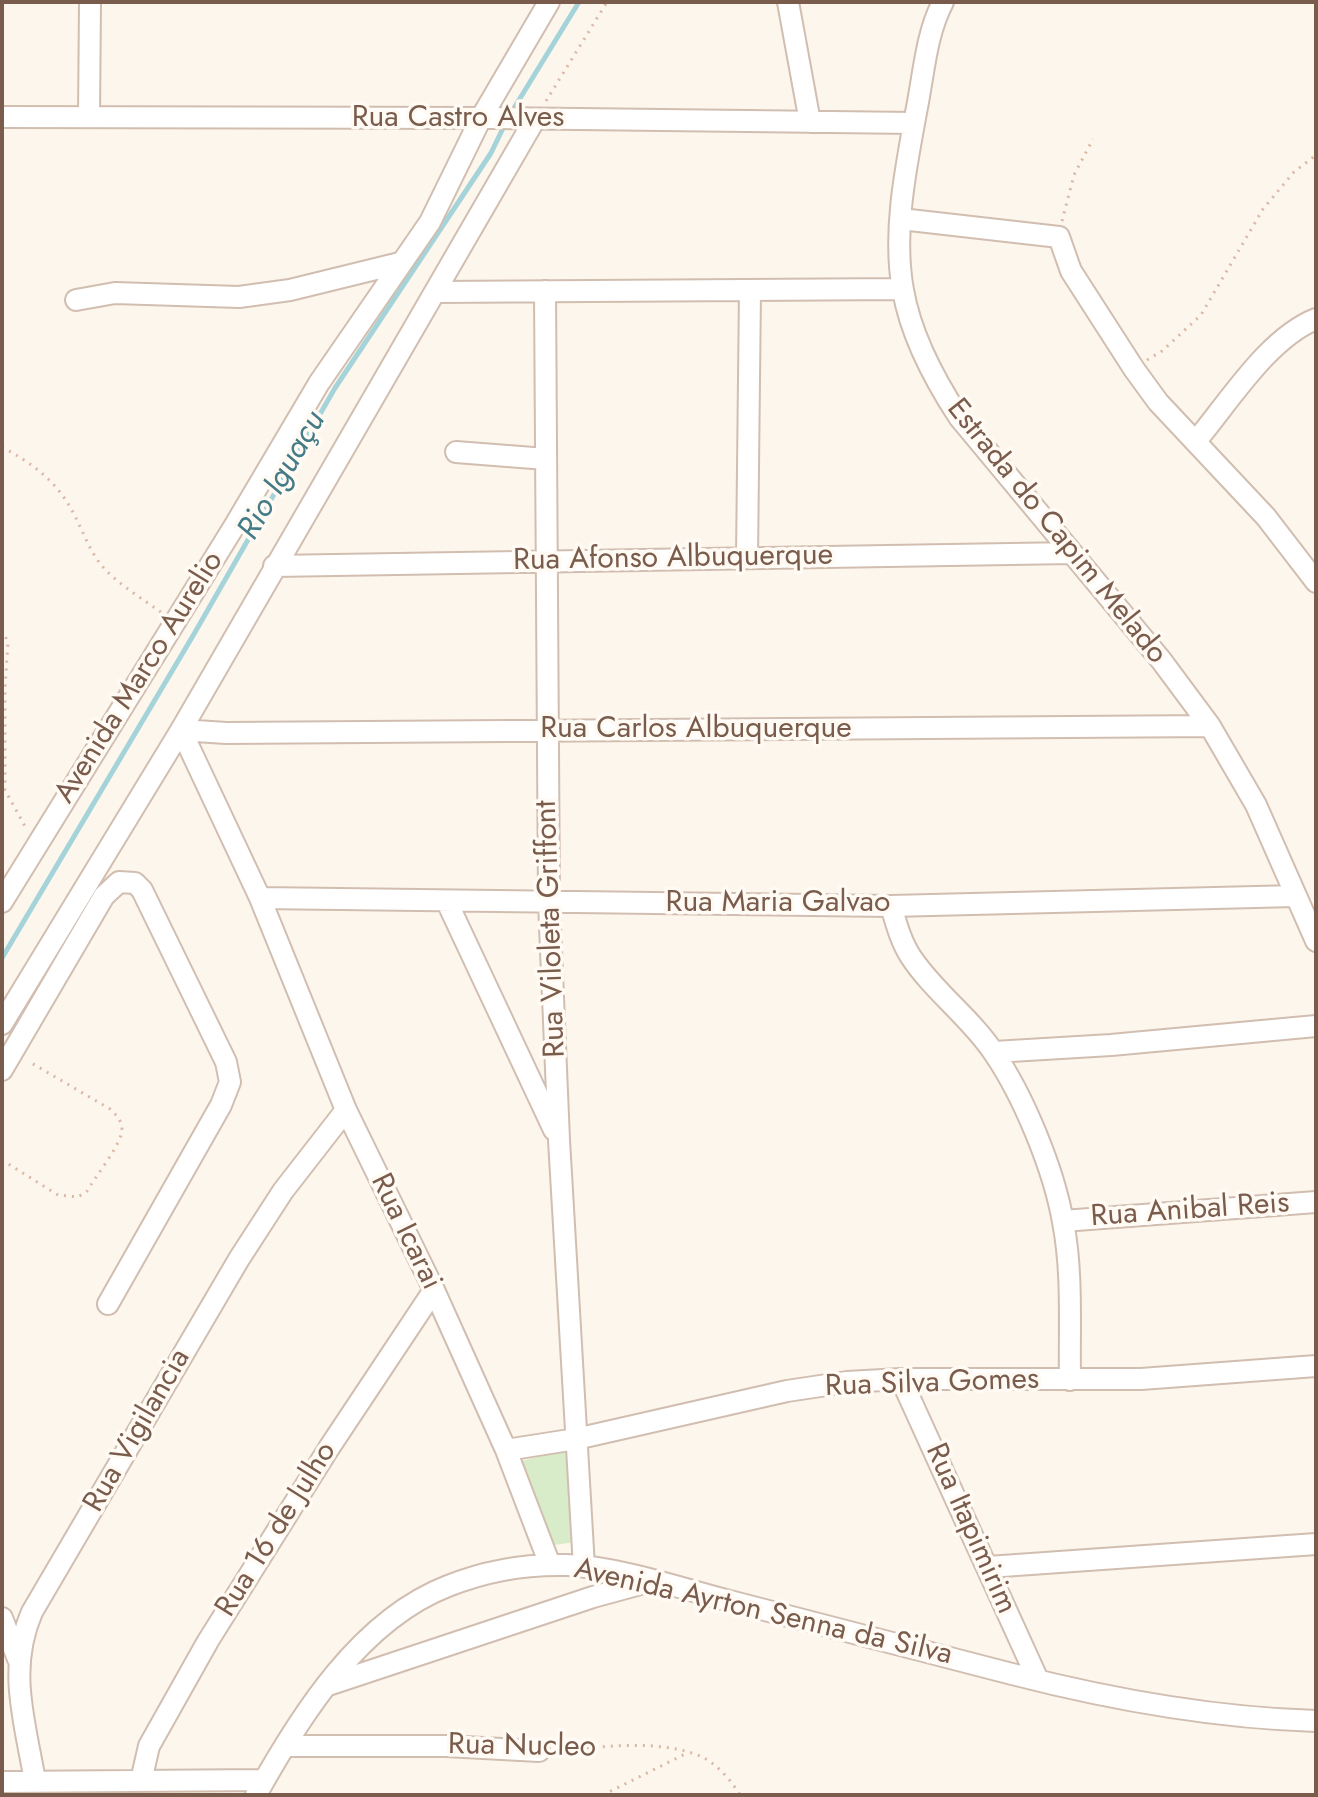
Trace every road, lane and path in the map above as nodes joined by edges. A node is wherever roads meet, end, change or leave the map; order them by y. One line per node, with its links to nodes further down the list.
1 (90, 2): 6 (street)
2 (549, 2): 8 (street, Avenida Marco Aurelio)
3 (607, 2): 9 (path)
4 (788, 2): 10 (street)
5 (943, 2): 11 (street, Estrada do Capim Melado)
6 (89, 116): 7 (street, Rua Castro Alves); 8 (street, Rua Castro Alves)
7 (2, 117)
8 (488, 118): 9 (street, Rua Castro Alves); 16 (street, Avenida Marco Aurelio)
9 (530, 118): 10 (street, Rua Castro Alves); 20 (street)
10 (810, 122): 11 (street, Rua Castro Alves)
11 (914, 123): 14 (street, Estrada do Capim Melado)
12 (1093, 139): 15 (path)
13 (1316, 155): 23 (path)
14 (901, 219): 15 (street); 17 (street, Estrada do Capim Melado)
15 (1059, 237): 23 (street)
16 (400, 263): 21 (street); 33 (street, Avenida Marco Aurelio)
17 (902, 289): 18 (street); 28 (street, Estrada do Capim Melado)
18 (750, 290): 19 (street); 29 (street)
19 (545, 291): 20 (street); 27 (street, Rua Viloleta Griffont)
20 (436, 292): 31 (street)
21 (76, 300)
22 (1316, 319): 24 (street)
23 (1134, 369): 24 (street)
24 (1196, 441): 32 (street)
25 (2, 447): 33 (path)
26 (456, 452): 27 (street)
27 (546, 459): 30 (street, Rua Viloleta Griffont)
28 (1072, 553): 29 (street, Rua Afonso Albuquerque); 35 (street, Estrada do Capim Melado)
29 (747, 558): 30 (street, Rua Afonso Albuquerque)
30 (546, 560): 31 (street, Rua Afonso Albuquerque); 37 (street, Rua Viloleta Griffont)
31 (274, 566): 36 (street)
32 (1316, 582)
33 (174, 623): 38 (street, Avenida Marco Aurelio)
34 (2, 630): 38 (path)
35 (1210, 726): 37 (street, Rua Carlos Albuquerque); 39 (street, Estrada do Capim Melado)
36 (181, 730): 37 (street, Rua Carlos Albuquerque); 40 (street, Rua Icarai); 46 (street)
37 (548, 731): 43 (street, Rua Viloleta Griffont)
38 (37, 845): 41 (street, Avenida Marco Aurelio)
39 (1296, 896): 44 (street, Rua Maria Galvao); 45 (street, Estrada do Capim Melado)
40 (260, 898): 42 (street, Rua Maria Galvao); 52 (street, Rua Icarai)
41 (2, 902)
42 (447, 902): 43 (street, Rua Maria Galvao); 50 (street)
43 (549, 902): 44 (street, Rua Maria Galvao); 48 (street, Rua Viloleta Griffont)
44 (891, 906): 49 (street)
45 (1316, 941)
46 (2, 1024)
47 (1316, 1026): 49 (street)
48 (555, 1042): 50 (street); 53 (street, Rua Viloleta Griffont)
49 (994, 1052): 56 (street)
50 (519, 1056): 53 (street)
51 (7, 1062): 54 (path); 58 (street)
52 (346, 1110): 57 (street, Rua Icarai); 70 (street, Rua Vigilancia)
53 (559, 1140): 62 (street, Rua Viloleta Griffont)
54 (2, 1160)
55 (1316, 1202): 56 (street, Rua Anibal Reis)
56 (1063, 1221): 61 (street)
57 (434, 1290): 63 (street, Rua Icarai); 78 (street, Rua 16 de Julho)
58 (108, 1304)
59 (1316, 1366): 61 (street, Rua Silva Gomes)
60 (901, 1379): 61 (street, Rua Silva Gomes); 62 (street, Rua Silva Gomes); 67 (street, Rua Itapimirim)
61 (1070, 1380)
62 (576, 1439): 63 (street, Rua Silva Gomes); 66 (street, Rua Viloleta Griffont)
63 (506, 1450): 65 (street, Rua Icarai)
64 (1316, 1544): 67 (street)
65 (550, 1565): 66 (street, Avenida Ayrton Senna da Silva); 72 (street, Avenida Ayrton Senna da Silva)
66 (584, 1567): 68 (street, Avenida Ayrton Senna da Silva)
67 (988, 1567): 71 (street, Rua Itapimirim)
68 (652, 1581): 71 (street, Avenida Ayrton Senna da Silva); 72 (street)
69 (2, 1618): 70 (street)
70 (18, 1659): 77 (street, Rua Vigilancia)
71 (1038, 1680): 73 (street, Avenida Ayrton Senna da Silva)
72 (325, 1686): 74 (street, Avenida Ayrton Senna da Silva)
73 (1316, 1721)
74 (286, 1746): 75 (street, Rua Nucleo); 81 (street, Avenida Ayrton Senna da Silva)
75 (539, 1751): 76 (path, Rua Nucleo)
76 (687, 1753): 82 (path); 83 (path, Rua Nucleo)
77 (35, 1781): 79 (street); 80 (street)
78 (141, 1781): 80 (street); 81 (street)
79 (2, 1782)
80 (86, 1788)
81 (260, 1788)
82 (603, 1795)
83 (740, 1795)

